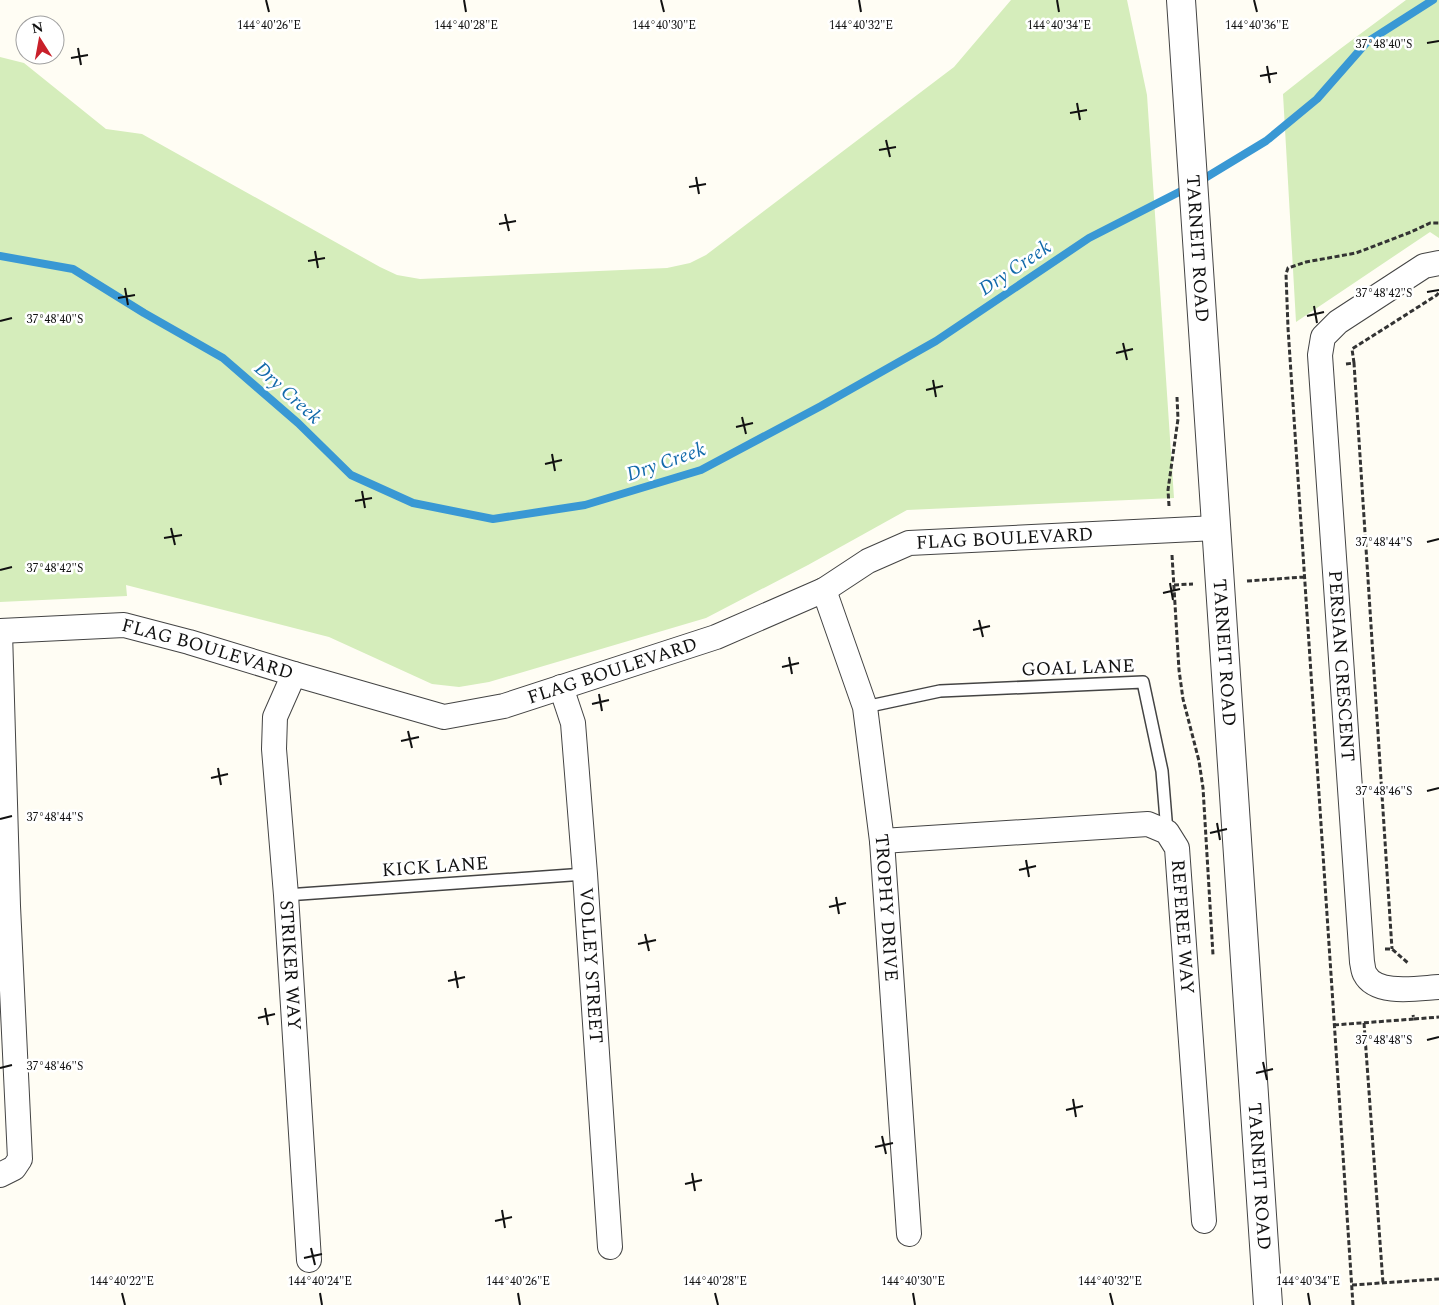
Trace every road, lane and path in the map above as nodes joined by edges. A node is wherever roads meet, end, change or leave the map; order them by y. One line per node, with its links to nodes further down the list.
1 (1181, 0): 8 (street, TARNEIT ROAD)
2 (1439, 263): 5 (street, PERSIAN CRESCENT)
3 (1438, 294): 4 (path)
4 (1354, 363): 5 (path); 20 (path)
5 (1321, 367): 6 (path); 21 (street, PERSIAN CRESCENT)
6 (1290, 369)
7 (1177, 397): 9 (path)
8 (1216, 528): 9 (street, FLAG BOULEVARD); 36 (street, TARNEIT ROAD)
9 (1171, 530): 10 (street, FLAG BOULEVARD); 22 (path)
10 (824, 590): 13 (street, FLAG BOULEVARD); 14 (street, TROPHY DRIVE)
11 (0, 632): 12 (street, FLAG BOULEVARD); 19 (street)
12 (294, 674): 13 (street, FLAG BOULEVARD); 18 (street, STRIKER WAY)
13 (561, 687): 17 (street, VOLLEY STREET)
14 (865, 707): 15 (lane, GOAL LANE); 16 (street, TROPHY DRIVE)
15 (1167, 832): 16 (street); 29 (street, REFEREE WAY)
16 (882, 840): 30 (street, TROPHY DRIVE)
17 (585, 874): 18 (lane, KICK LANE); 31 (street, VOLLEY STREET)
18 (286, 895): 32 (street, STRIKER WAY)
19 (4, 906): 28 (street)
20 (1392, 949): 21 (path); 23 (path)
21 (1361, 950): 24 (street, PERSIAN CRESCENT)
22 (1213, 957)
23 (1415, 962)
24 (1439, 987)
25 (1439, 1017): 26 (path)
26 (1414, 1019)
27 (1364, 1023): 34 (path)
28 (0, 1175)
29 (1204, 1221)
30 (909, 1234)
31 (610, 1247)
32 (309, 1260)
33 (1439, 1279): 34 (path)
34 (1382, 1283): 35 (path)
35 (1352, 1285)
36 (1268, 1305)

